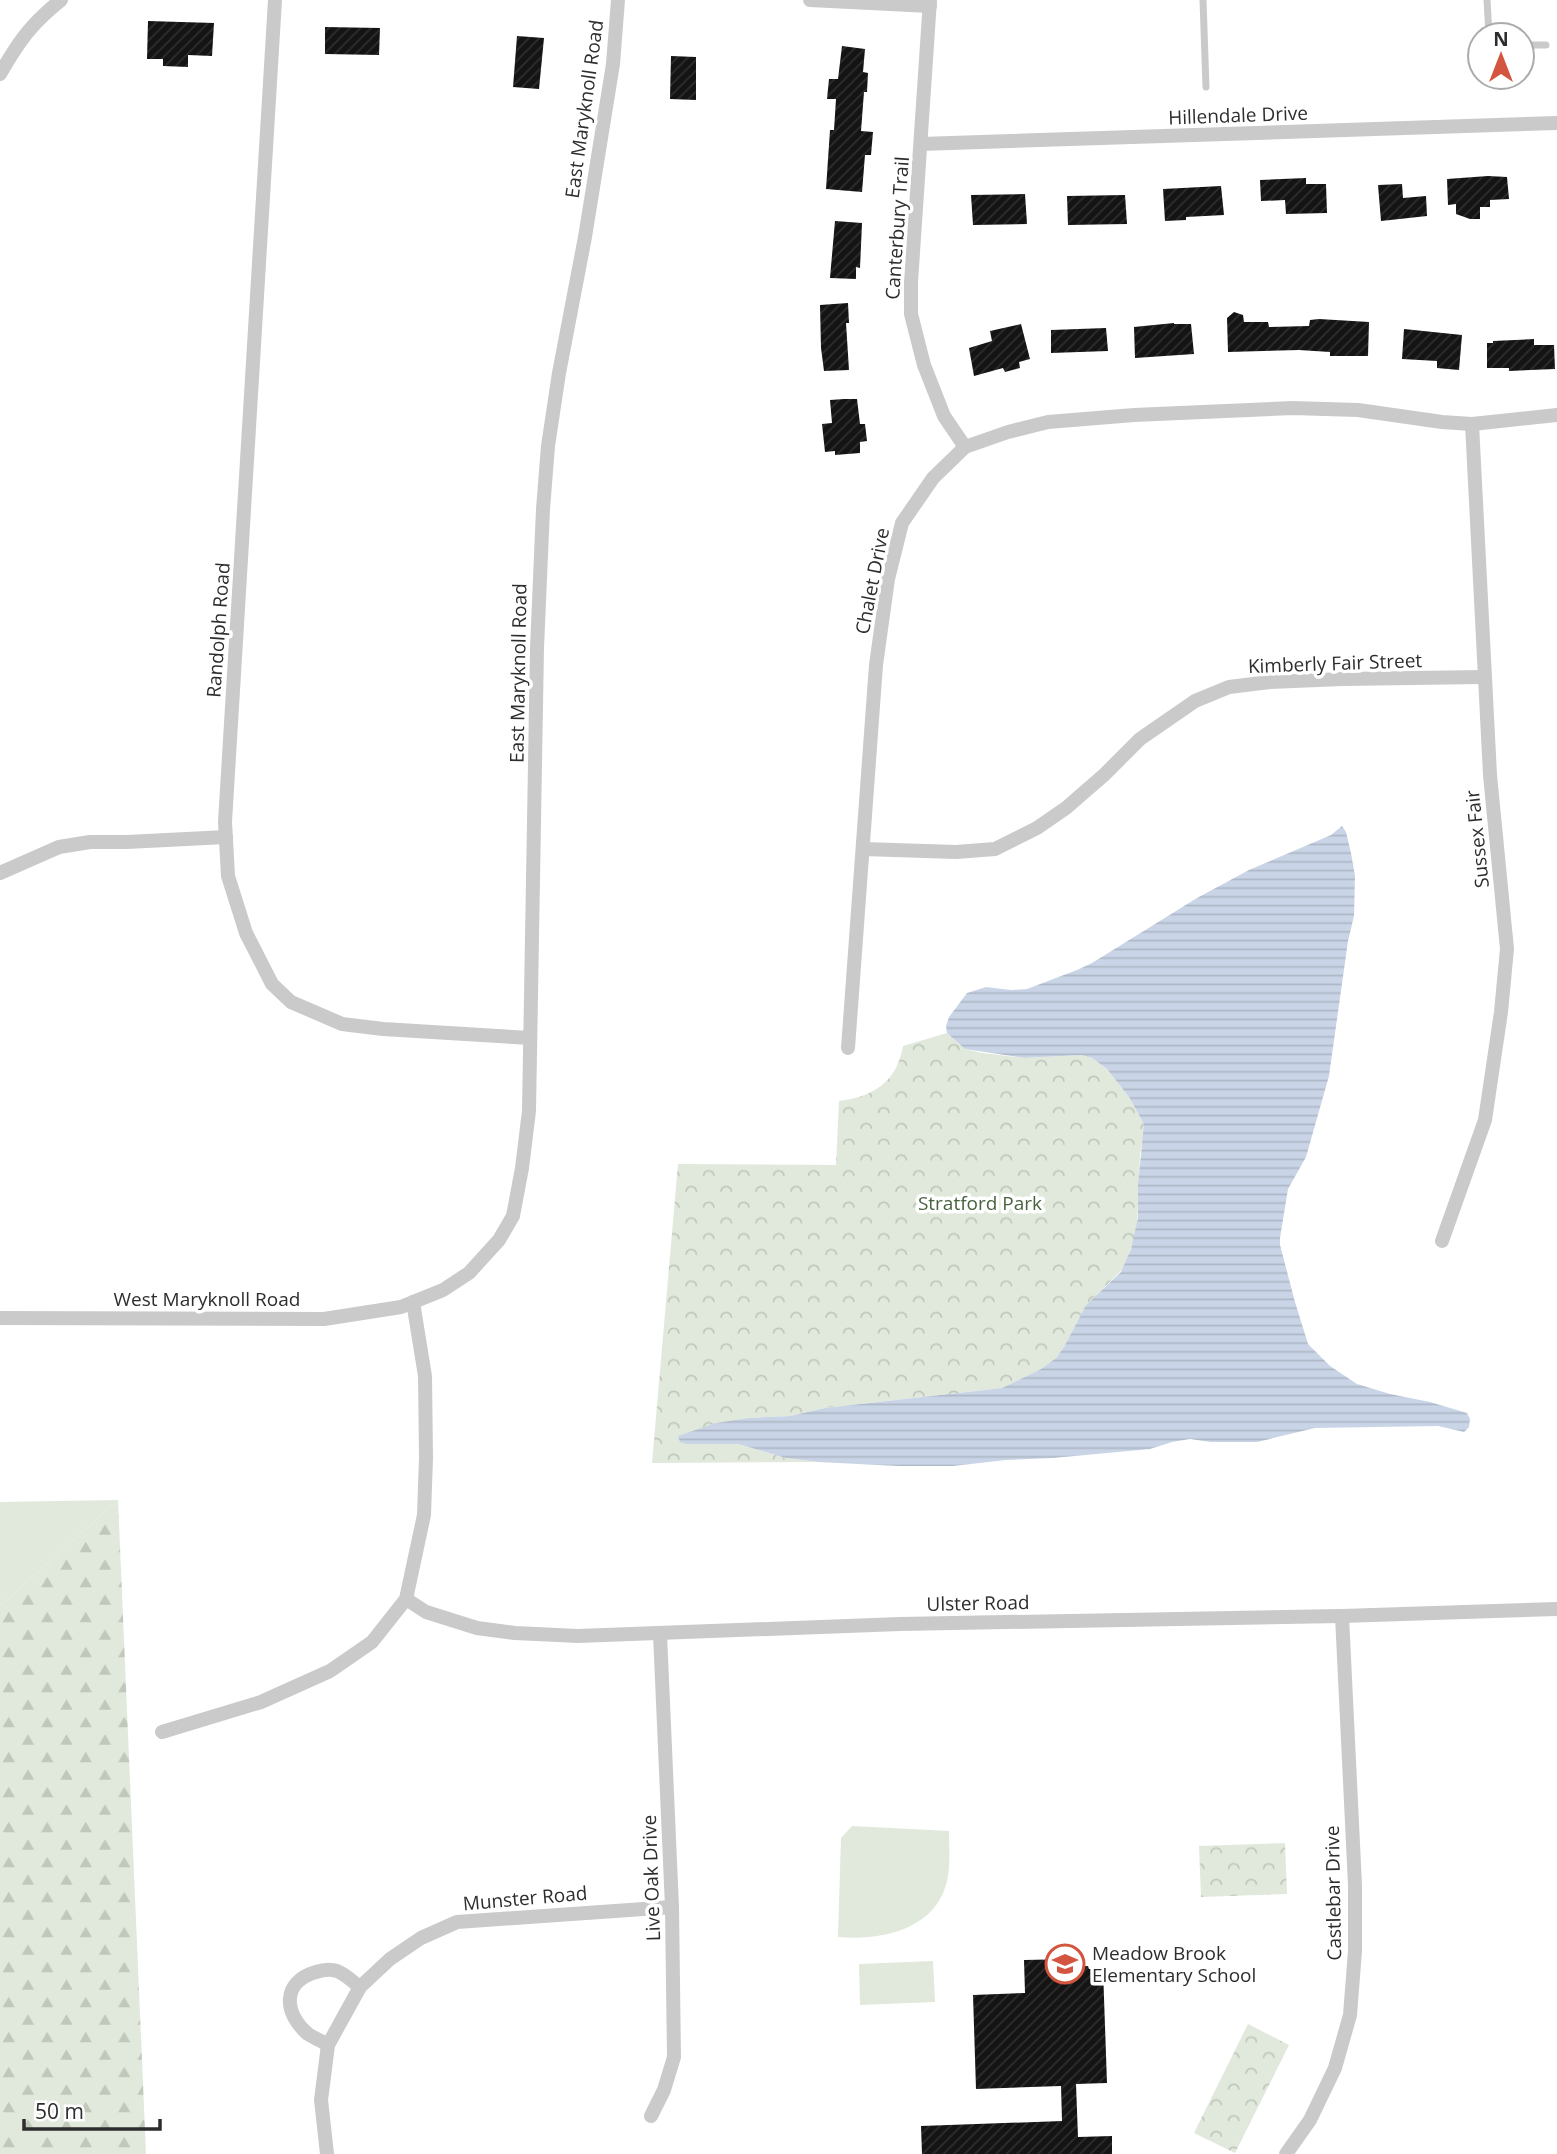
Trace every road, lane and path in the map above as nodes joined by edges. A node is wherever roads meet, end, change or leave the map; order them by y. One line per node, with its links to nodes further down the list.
1 (61, 0): 11 (street)
2 (275, 0): 19 (street, Randolph Road)
3 (618, 0): 22 (street, East Maryknoll Road)
4 (810, 0): 7 (street)
5 (1203, 0): 12 (lane)
6 (1487, 0): 8 (lane)
7 (930, 3): 14 (street, Canterbury Trail)
8 (1488, 21)
9 (1536, 45): 10 (lane)
10 (1546, 45)
11 (0, 74)
12 (1206, 87)
13 (1557, 123): 14 (street, Hillendale Drive)
14 (921, 144): 17 (street, Canterbury Trail)
15 (1557, 415): 16 (street, Chalet Drive)
16 (1472, 424): 17 (street, Chalet Drive); 18 (street, Sussex Fair)
17 (965, 447): 20 (street, Chalet Drive)
18 (1483, 677): 20 (street, Kimberly Fair Street); 24 (street, Sussex Fair)
19 (226, 837): 21 (street); 22 (street, Randolph Road)
20 (863, 849): 23 (street, Chalet Drive)
21 (0, 873)
22 (530, 1038): 25 (street, East Maryknoll Road)
23 (848, 1048)
24 (1442, 1241)
25 (413, 1302): 26 (street, West Maryknoll Road); 27 (street)
26 (0, 1318)
27 (405, 1599): 30 (street, Ulster Road); 31 (street)
28 (1557, 1609): 29 (street, Ulster Road)
29 (1342, 1616): 30 (street, Ulster Road); 37 (street, Castlebar Drive)
30 (660, 1634): 32 (street, Live Oak Drive)
31 (162, 1732)
32 (673, 1907): 33 (street, Munster Road); 35 (street, Live Oak Drive)
33 (360, 1987): 34 (street, Munster Road); 34 (street)
34 (328, 2045): 36 (street, Munster Road)
35 (651, 2116)
36 (327, 2154)
37 (1286, 2154)

